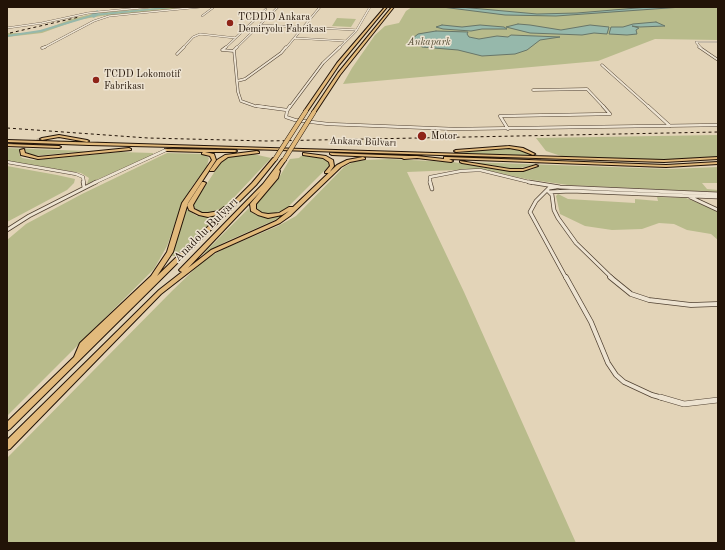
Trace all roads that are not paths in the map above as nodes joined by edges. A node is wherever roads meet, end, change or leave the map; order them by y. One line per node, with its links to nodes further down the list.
1 (118, 7): 11 (street)
2 (150, 7): 11 (street)
3 (200, 7): 21 (street)
4 (214, 7): 12 (street)
5 (278, 7): 13 (street)
6 (320, 7): 14 (street)
7 (370, 7): 16 (street)
8 (386, 7): 48 (main road, Anadolu Bulvarı, bridge)
9 (393, 7): 50 (main road, Anadolu Bulvarı, bridge)
10 (266, 10): 17 (street)
11 (88, 13): 15 (street)
12 (202, 16)
13 (260, 25): 14 (street); 22 (street)
14 (303, 27): 16 (street); 18 (street)
15 (7, 28)
16 (357, 30): 19 (street)
17 (236, 38): 22 (street); 23 (street)
18 (294, 38): 19 (street); 26 (street)
19 (346, 41): 28 (street)
20 (718, 42): 24 (street)
21 (42, 48)
22 (234, 51): 26 (street)
23 (177, 54)
24 (718, 60)
25 (602, 65): 30 (street)
26 (237, 81): 28 (street)
27 (533, 90): 31 (street)
28 (287, 110): 31 (street)
29 (718, 125): 30 (street)
30 (670, 126): 31 (street)
31 (508, 128)
32 (42, 138): 35 (main road)
33 (7, 141): 35 (main road, Ankara Bulvarı)
34 (7, 145): 36 (main road, Ankara Bulvarı)
35 (139, 145): 41 (main road, Ankara Bulvarı)
36 (129, 149): 37 (main road); 38 (main road, Ankara Bulvarı)
37 (22, 150)
38 (166, 150): 39 (main road, Ankara Bulvarı); 51 (street)
39 (187, 150): 40 (main road, Ankara Bulvarı); 61 (main road)
40 (256, 152): 42 (main road, Ankara Bulvarı); 48 (main road)
41 (374, 152): 43 (main road); 45 (main road, Ankara Bulvarı)
42 (305, 154): 44 (main road, Ankara Bulvarı); 50 (main road)
43 (533, 154)
44 (417, 157): 47 (main road, Ankara Bulvarı); 49 (main road); 59 (main road)
45 (718, 158)
46 (7, 162): 51 (street)
47 (718, 163)
48 (270, 165): 61 (main road, Anadolu Bulvarı)
49 (536, 166)
50 (279, 167): 59 (main road, Anadolu Bulvarı)
51 (84, 187): 58 (street)
52 (556, 187): 53 (street); 54 (street); 56 (street)
53 (432, 189)
54 (548, 191): 55 (street); 60 (street); 62 (street)
55 (687, 196): 56 (street); 57 (street)
56 (718, 196)
57 (718, 210)
58 (7, 230)
59 (159, 293): 64 (main road, Anadolu Bulvarı)
60 (718, 304)
61 (76, 360): 63 (main road, Anadolu Bulvarı)
62 (718, 400)
63 (7, 427)
64 (7, 446)

